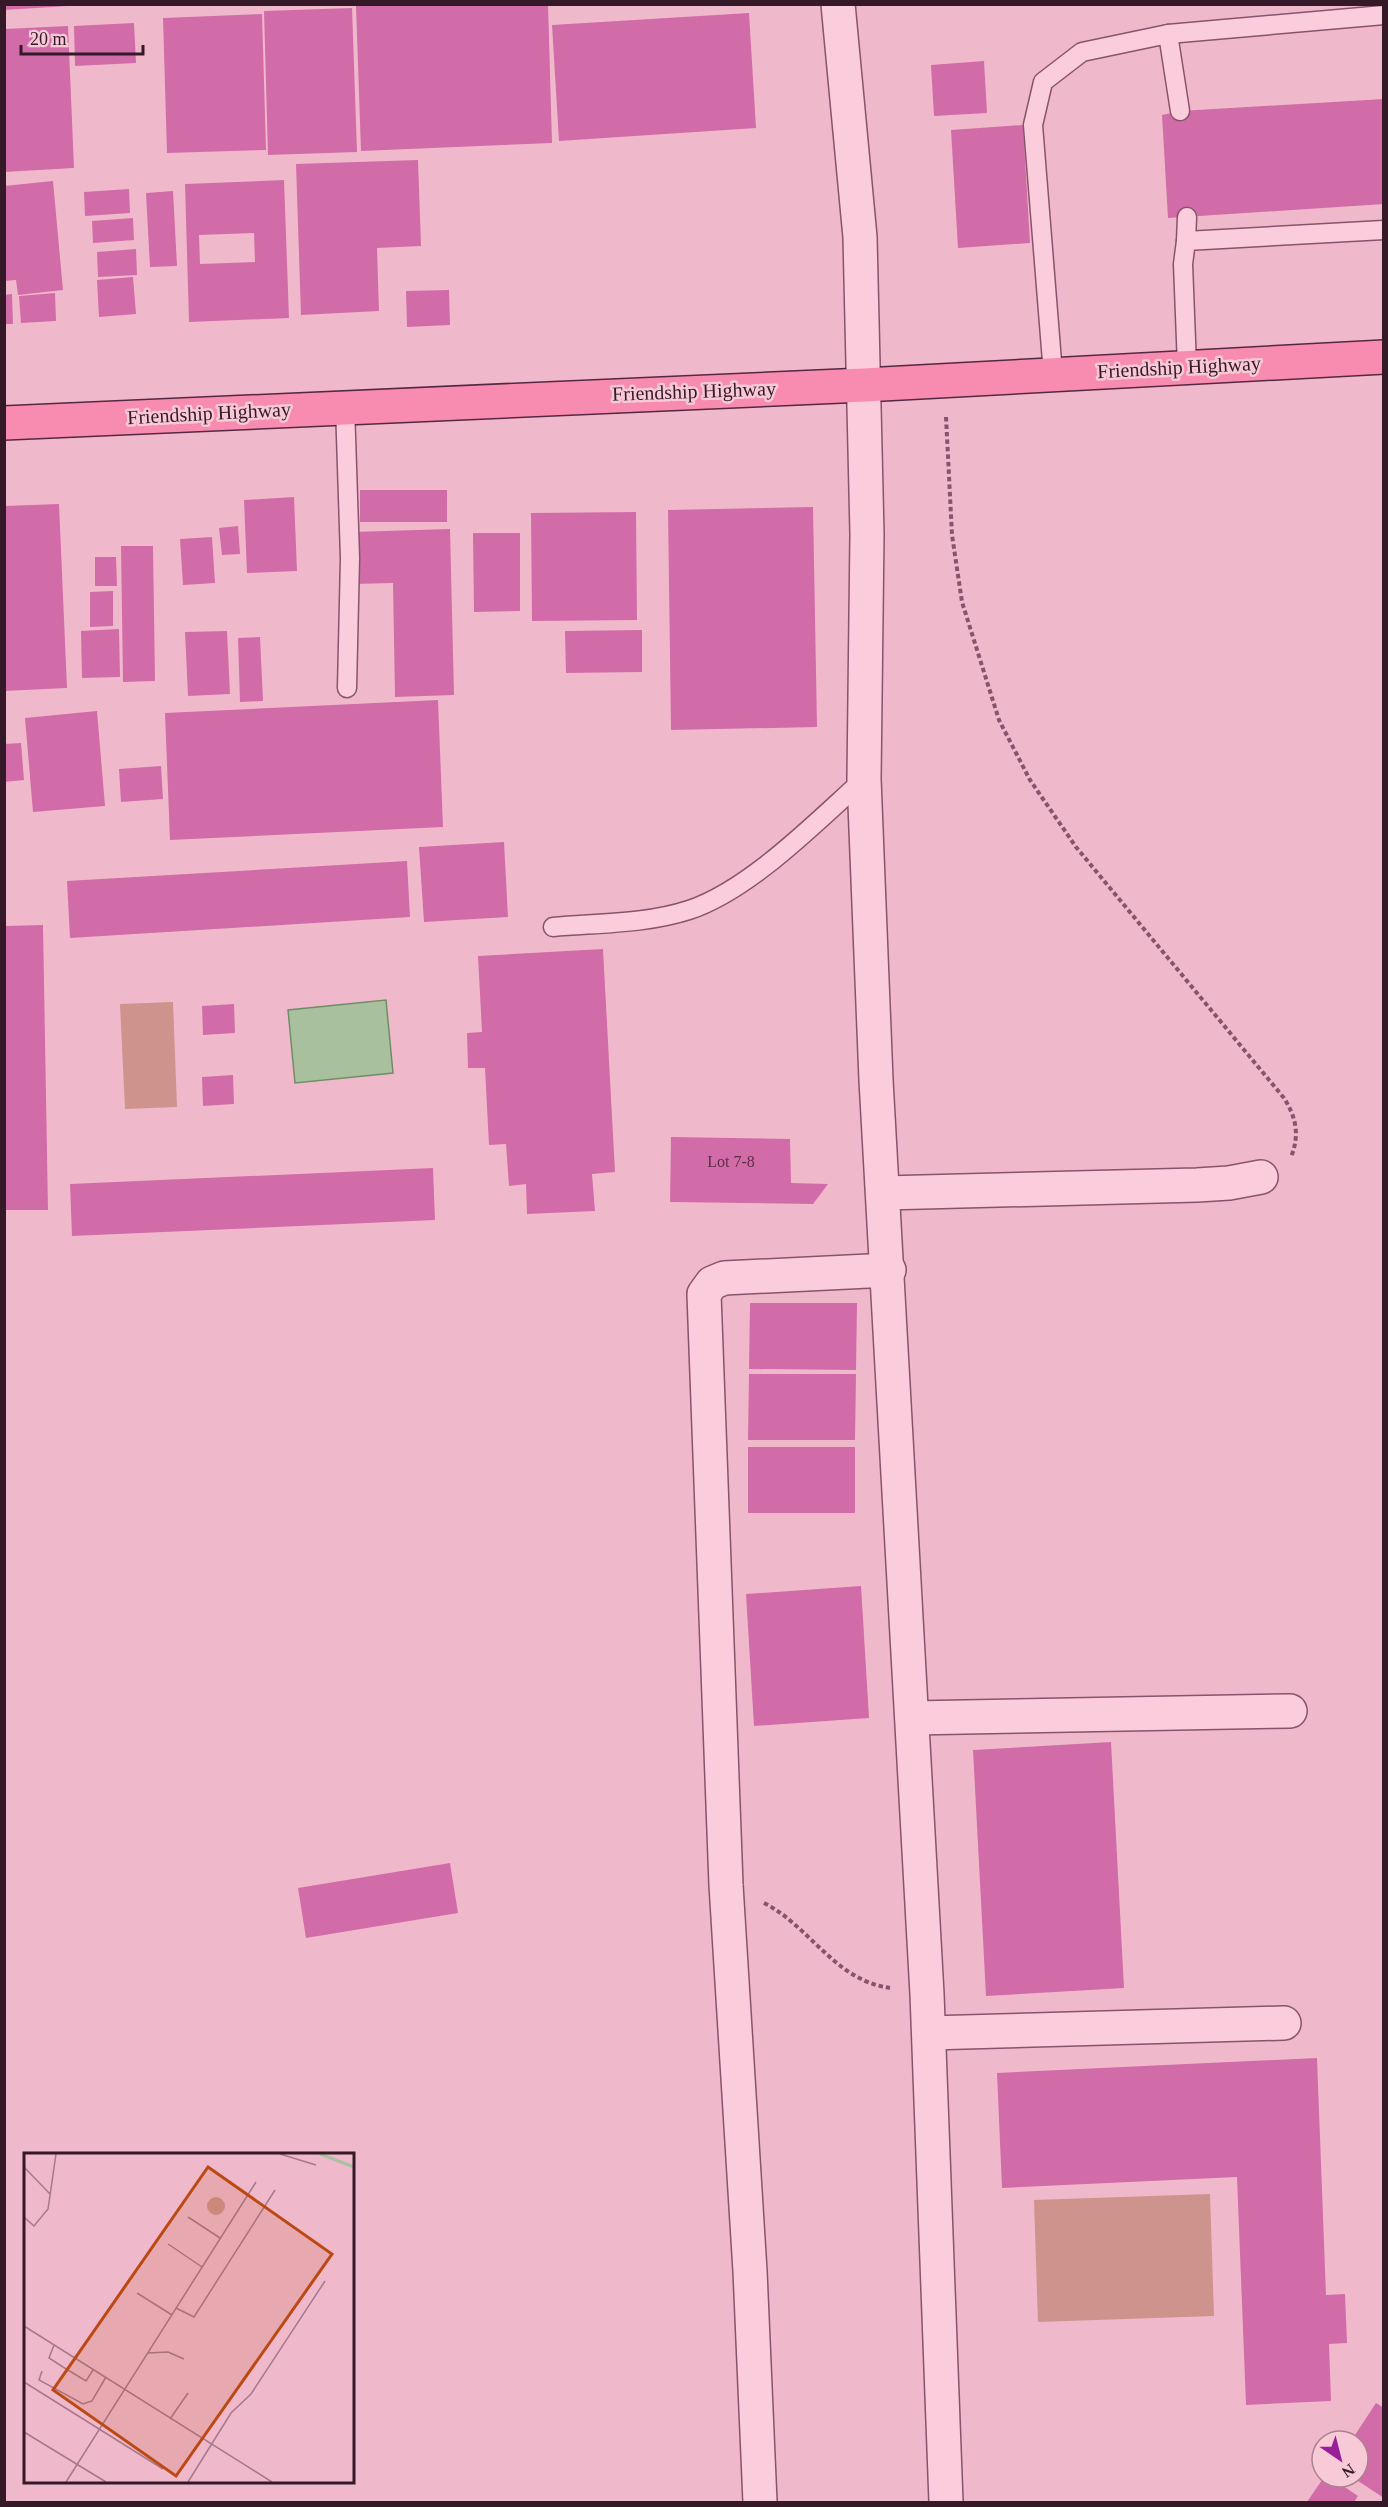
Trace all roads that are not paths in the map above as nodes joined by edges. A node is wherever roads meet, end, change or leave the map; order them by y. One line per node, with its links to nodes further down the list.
1 (838, 4): 11 (street)
2 (1383, 15): 3 (lane)
3 (1168, 34): 4 (lane); 10 (lane)
4 (1180, 111)
5 (1187, 217): 7 (lane)
6 (1383, 230): 7 (lane)
7 (1186, 241): 9 (lane)
8 (1383, 357): 9 (main road, Friendship Highway)
9 (1187, 366): 10 (main road, Friendship Highway)
10 (1053, 374): 11 (main road, Friendship Highway)
11 (864, 385): 12 (main road, Friendship Highway); 15 (street)
12 (345, 406): 13 (main road, Friendship Highway); 14 (lane)
13 (4, 423)
14 (347, 688)
15 (864, 779): 16 (lane); 18 (street)
16 (553, 927)
17 (1262, 1177): 18 (street)
18 (884, 1193): 19 (street)
19 (889, 1270): 21 (street); 24 (street)
20 (1290, 1711): 21 (street)
21 (912, 1718): 23 (street)
22 (1284, 2023): 23 (street)
23 (929, 2033): 25 (street)
24 (760, 2502)
25 (946, 2502)

